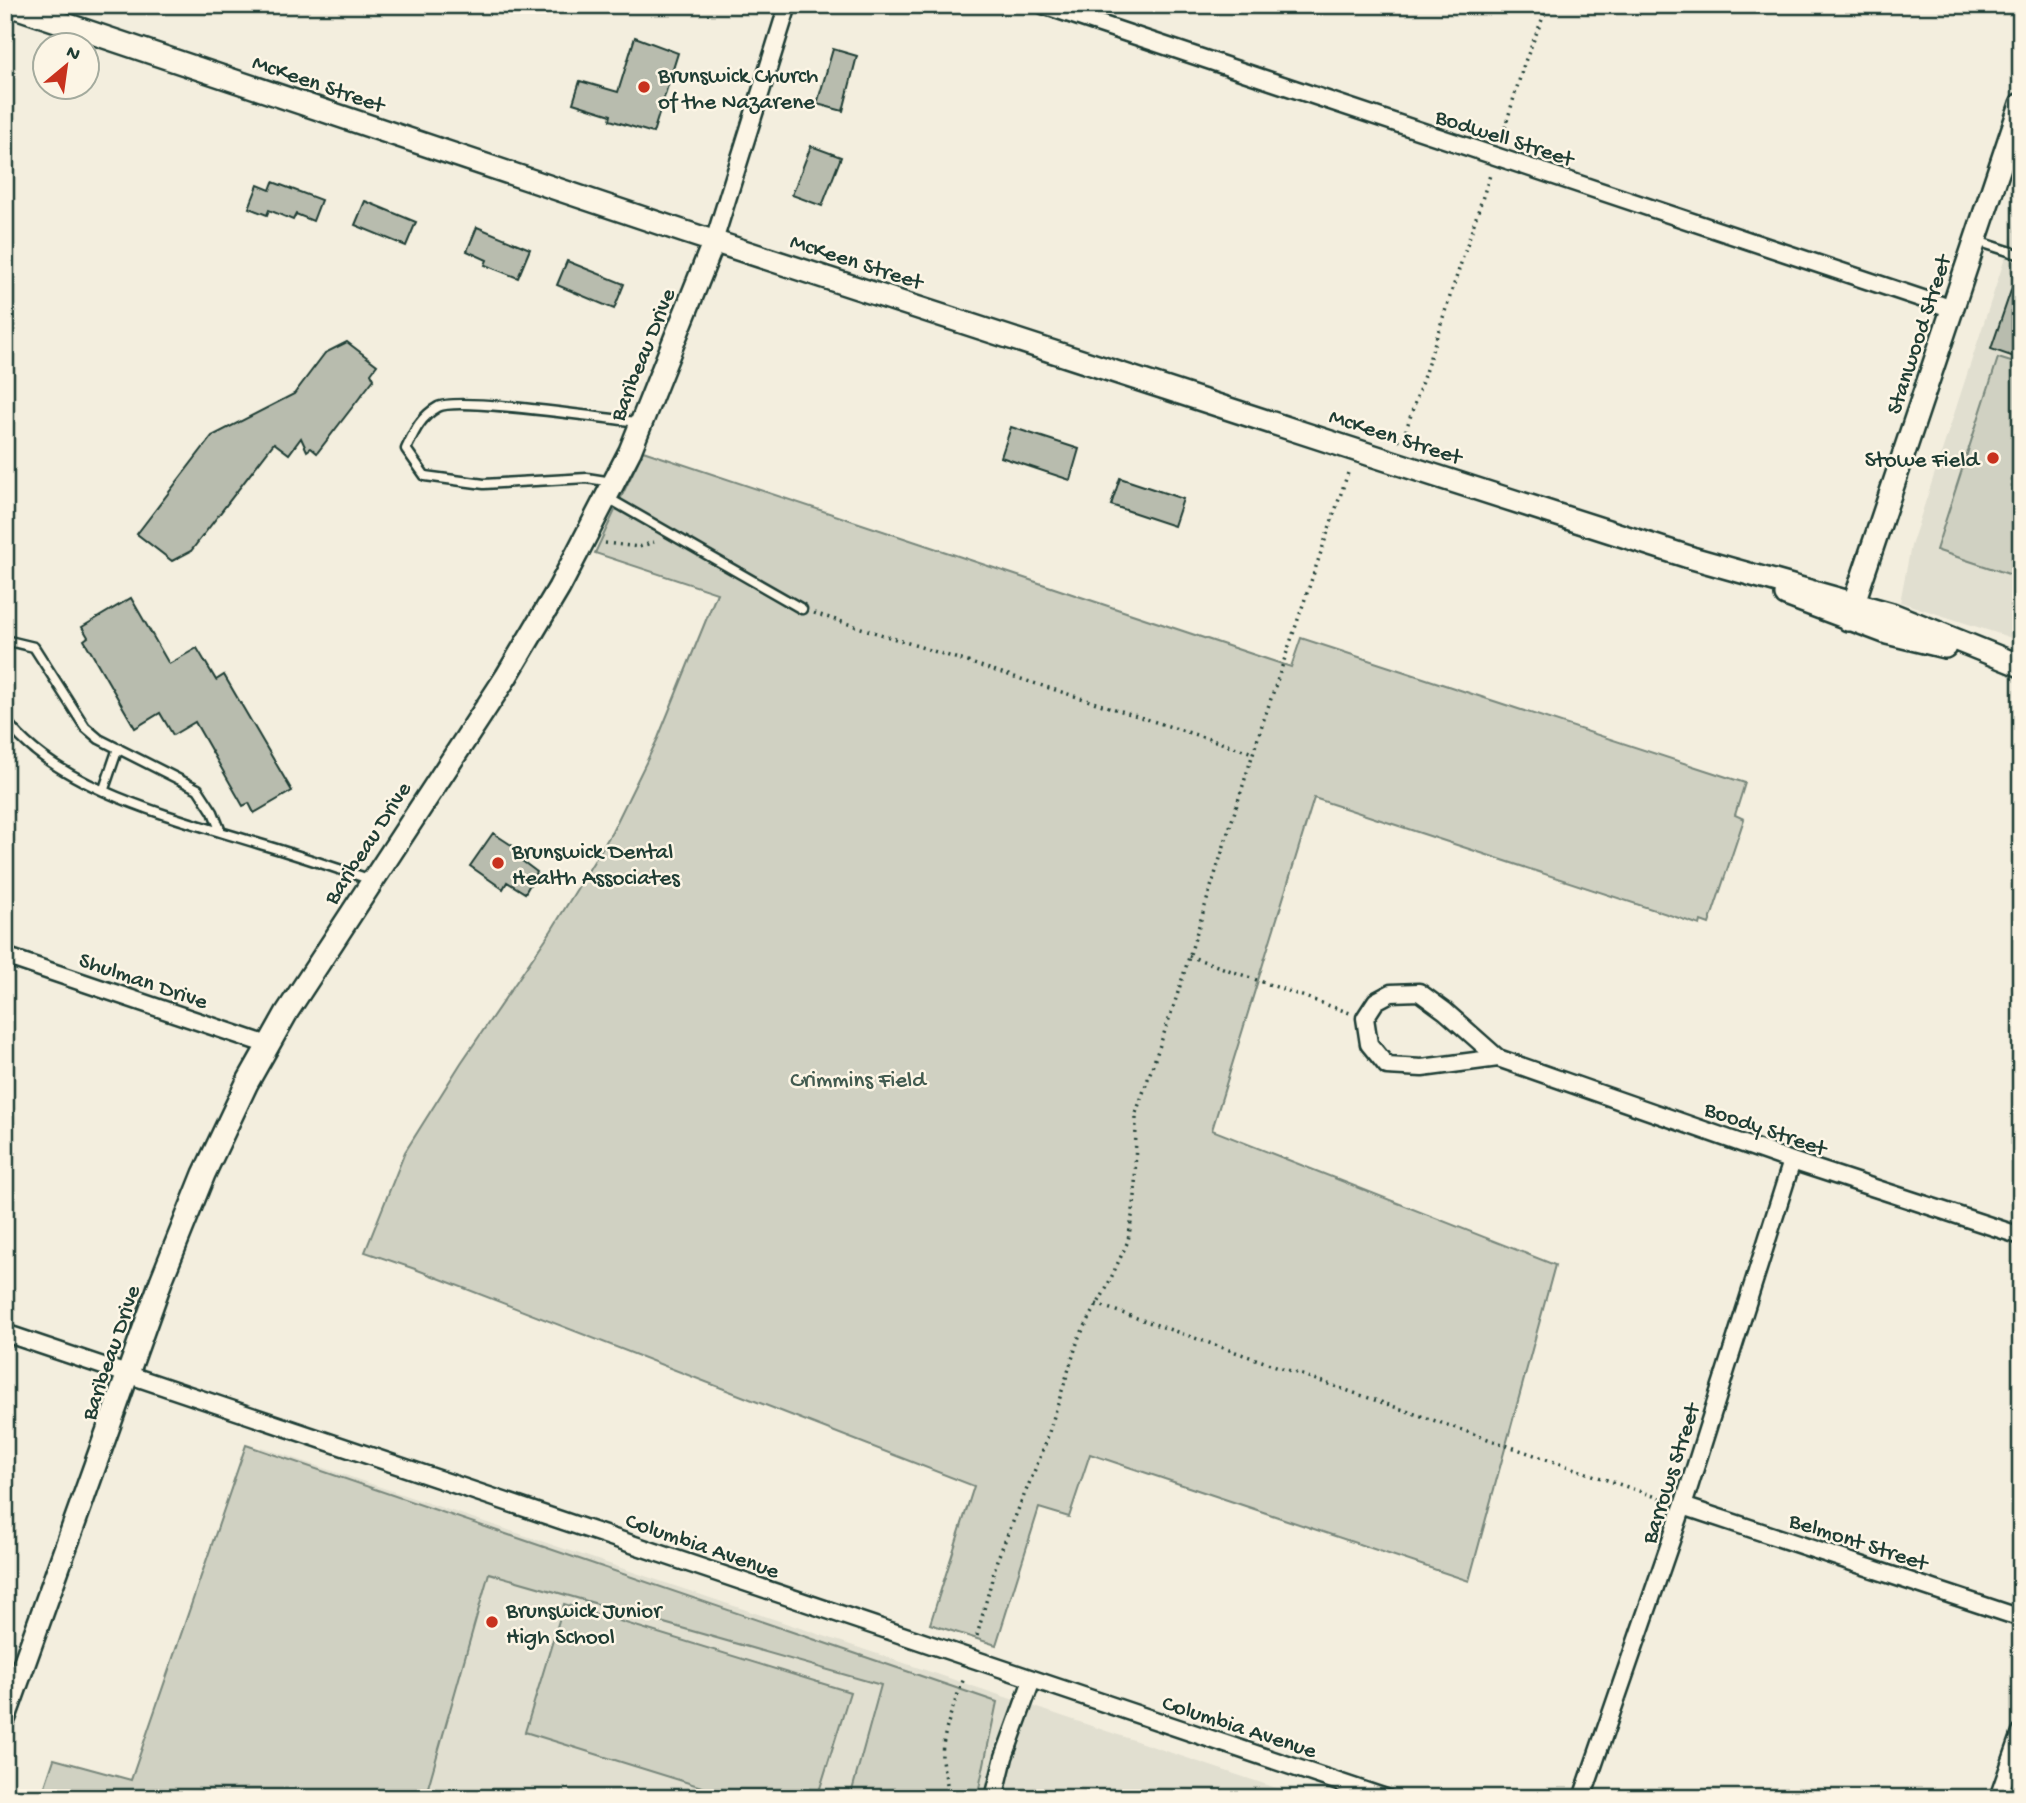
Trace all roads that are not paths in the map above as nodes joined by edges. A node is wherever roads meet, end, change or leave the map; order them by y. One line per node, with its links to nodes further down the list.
1 (9, 5): 6 (street, McKeen Street)
2 (788, 5): 6 (street, Baribeau Drive)
3 (1043, 5): 8 (street, Bodwell Street)
4 (2021, 104): 5 (street, Stanwood Street)
5 (1975, 240): 7 (lane); 8 (street, Stanwood Street)
6 (714, 241): 9 (street, Baribeau Drive); 12 (street, McKeen Street)
7 (2021, 255)
8 (1953, 309): 12 (street, Stanwood Street)
9 (641, 423): 10 (street, Baribeau Drive); 10 (lane)
10 (611, 490): 11 (lane); 19 (street, Baribeau Drive)
11 (802, 609)
12 (1851, 611): 14 (street, McKeen Street)
13 (5, 640): 16 (lane)
14 (2018, 665)
15 (5, 719): 17 (lane)
16 (118, 748): 17 (lane); 18 (lane)
17 (104, 789): 18 (lane)
18 (220, 832): 19 (lane)
19 (372, 880): 21 (street, Baribeau Drive)
20 (5, 956): 21 (street, Shulman Drive)
21 (268, 1045): 26 (street, Baribeau Drive)
22 (1498, 1058): 22 (street, Boody Street); 23 (street, Boody Street)
23 (1792, 1161): 24 (street, Boody Street); 27 (street, Barrows Street)
24 (2021, 1236)
25 (5, 1333): 26 (street, Columbia Avenue)
26 (129, 1373): 29 (street, Columbia Avenue); 30 (street, Baribeau Drive)
27 (1683, 1506): 28 (street, Belmont Street); 35 (street, Barrows Street)
28 (2021, 1618)
29 (1032, 1680): 33 (street); 34 (street, Columbia Avenue)
30 (12, 1681): 31 (street, Baribeau Drive)
31 (5, 1717)
32 (2021, 1732): 36 (street)
33 (994, 1798)
34 (1386, 1798)
35 (1582, 1798)
36 (1998, 1798)

